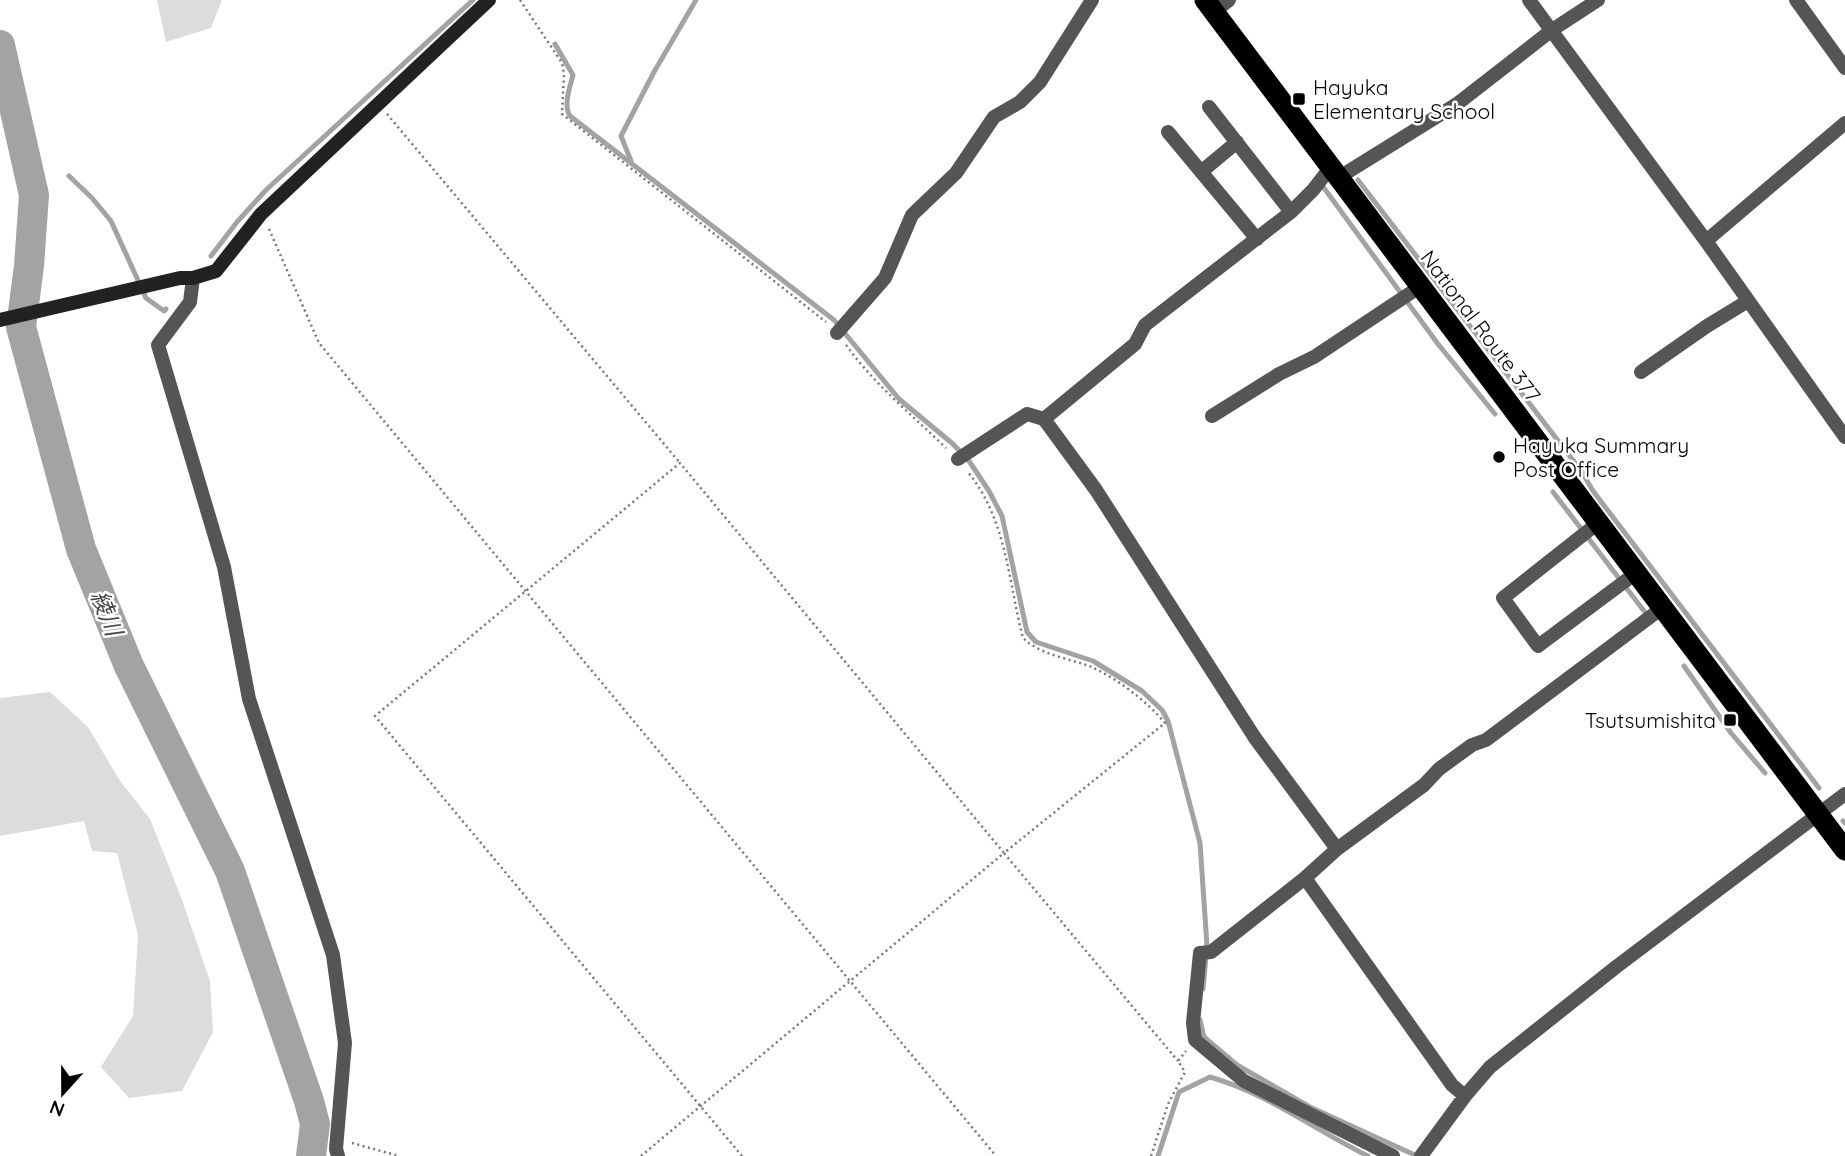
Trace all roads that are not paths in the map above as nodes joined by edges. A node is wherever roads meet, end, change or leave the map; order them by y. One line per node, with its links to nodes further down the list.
1 (489, 0): 18 (street)
2 (1092, 0): 22 (street)
3 (1529, 0): 7 (street)
4 (1598, 0): 7 (street)
5 (1796, 0): 8 (street)
6 (1216, 4): 14 (highway, National Route 377)
7 (1552, 30): 14 (street); 17 (street)
8 (1845, 68)
9 (1209, 107): 12 (street)
10 (1845, 123): 17 (street)
11 (1168, 132): 13 (street)
12 (1237, 142): 13 (street); 15 (street)
13 (1201, 172): 16 (street)
14 (1334, 173): 15 (street); 19 (highway, National Route 377)
15 (1291, 212): 16 (street)
16 (1257, 239): 25 (street)
17 (1706, 241): 20 (street)
18 (187, 278): 21 (street); 39 (street)
19 (1410, 293): 24 (street); 28 (highway, National Route 377)
20 (1748, 301): 23 (street); 26 (street)
21 (0, 320)
22 (840, 329)
23 (1641, 372)
24 (1212, 416)
25 (1044, 419): 27 (street); 33 (street)
26 (1845, 437)
27 (961, 456)
28 (1589, 531): 29 (highway, National Route 377); 29 (street)
29 (1626, 580): 30 (highway, National Route 377)
30 (1662, 608): 32 (highway, National Route 377); 33 (street)
31 (1845, 794): 32 (street)
32 (1819, 815): 34 (highway, National Route 377); 36 (street)
33 (1337, 849): 35 (street)
34 (1845, 850)
35 (1305, 878): 36 (street); 37 (street)
36 (1465, 1096): 38 (street)
37 (1385, 1155)
38 (1422, 1155)
39 (338, 1156)

